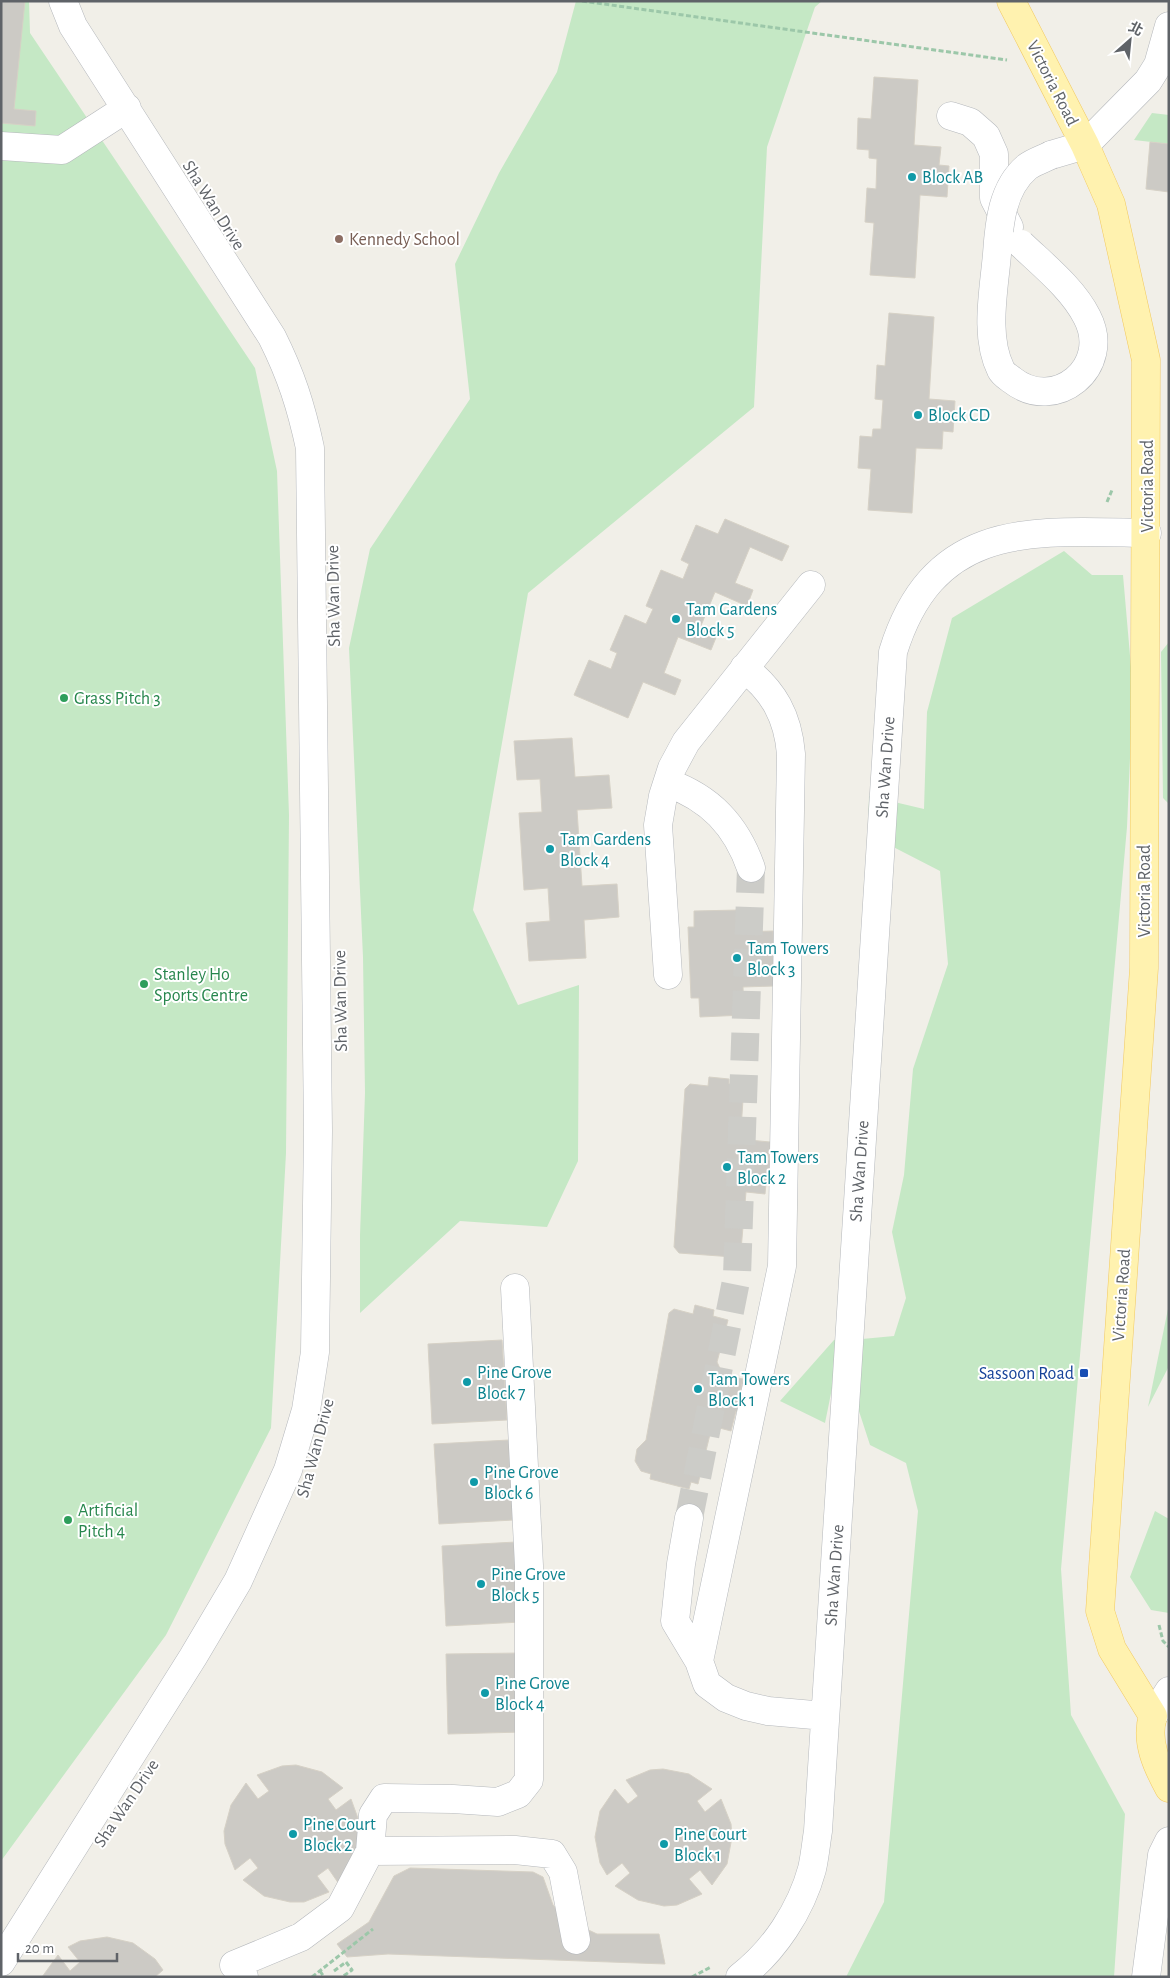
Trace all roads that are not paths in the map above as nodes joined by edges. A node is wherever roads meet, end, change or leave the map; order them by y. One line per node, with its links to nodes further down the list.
1 (63, 1): 4 (street, Sha Wan Drive)
2 (1010, 1): 6 (main road, Victoria Road)
3 (1169, 26): 6 (street)
4 (127, 108): 7 (street); 24 (street, Sha Wan Drive)
5 (951, 116): 6 (street, bridge)
6 (1085, 145): 8 (main road, Victoria Road)
7 (1, 146)
8 (1147, 533): 18 (street, Sha Wan Drive); 19 (main road, Victoria Road)
9 (811, 585): 10 (street)
10 (744, 668): 11 (street); 16 (street)
11 (668, 783): 12 (street); 13 (street)
12 (751, 868)
13 (668, 975)
14 (515, 1288): 22 (street)
15 (689, 1518): 16 (street)
16 (698, 1661): 18 (street)
17 (1169, 1691): 19 (street)
18 (825, 1716): 26 (street, Sha Wan Drive)
19 (1154, 1716): 20 (main road)
20 (1169, 1788)
21 (1169, 1841): 27 (street)
22 (370, 1851): 23 (street); 25 (street)
23 (576, 1940)
24 (1, 1962)
25 (231, 1973)
26 (740, 1977)
27 (1146, 1977)

